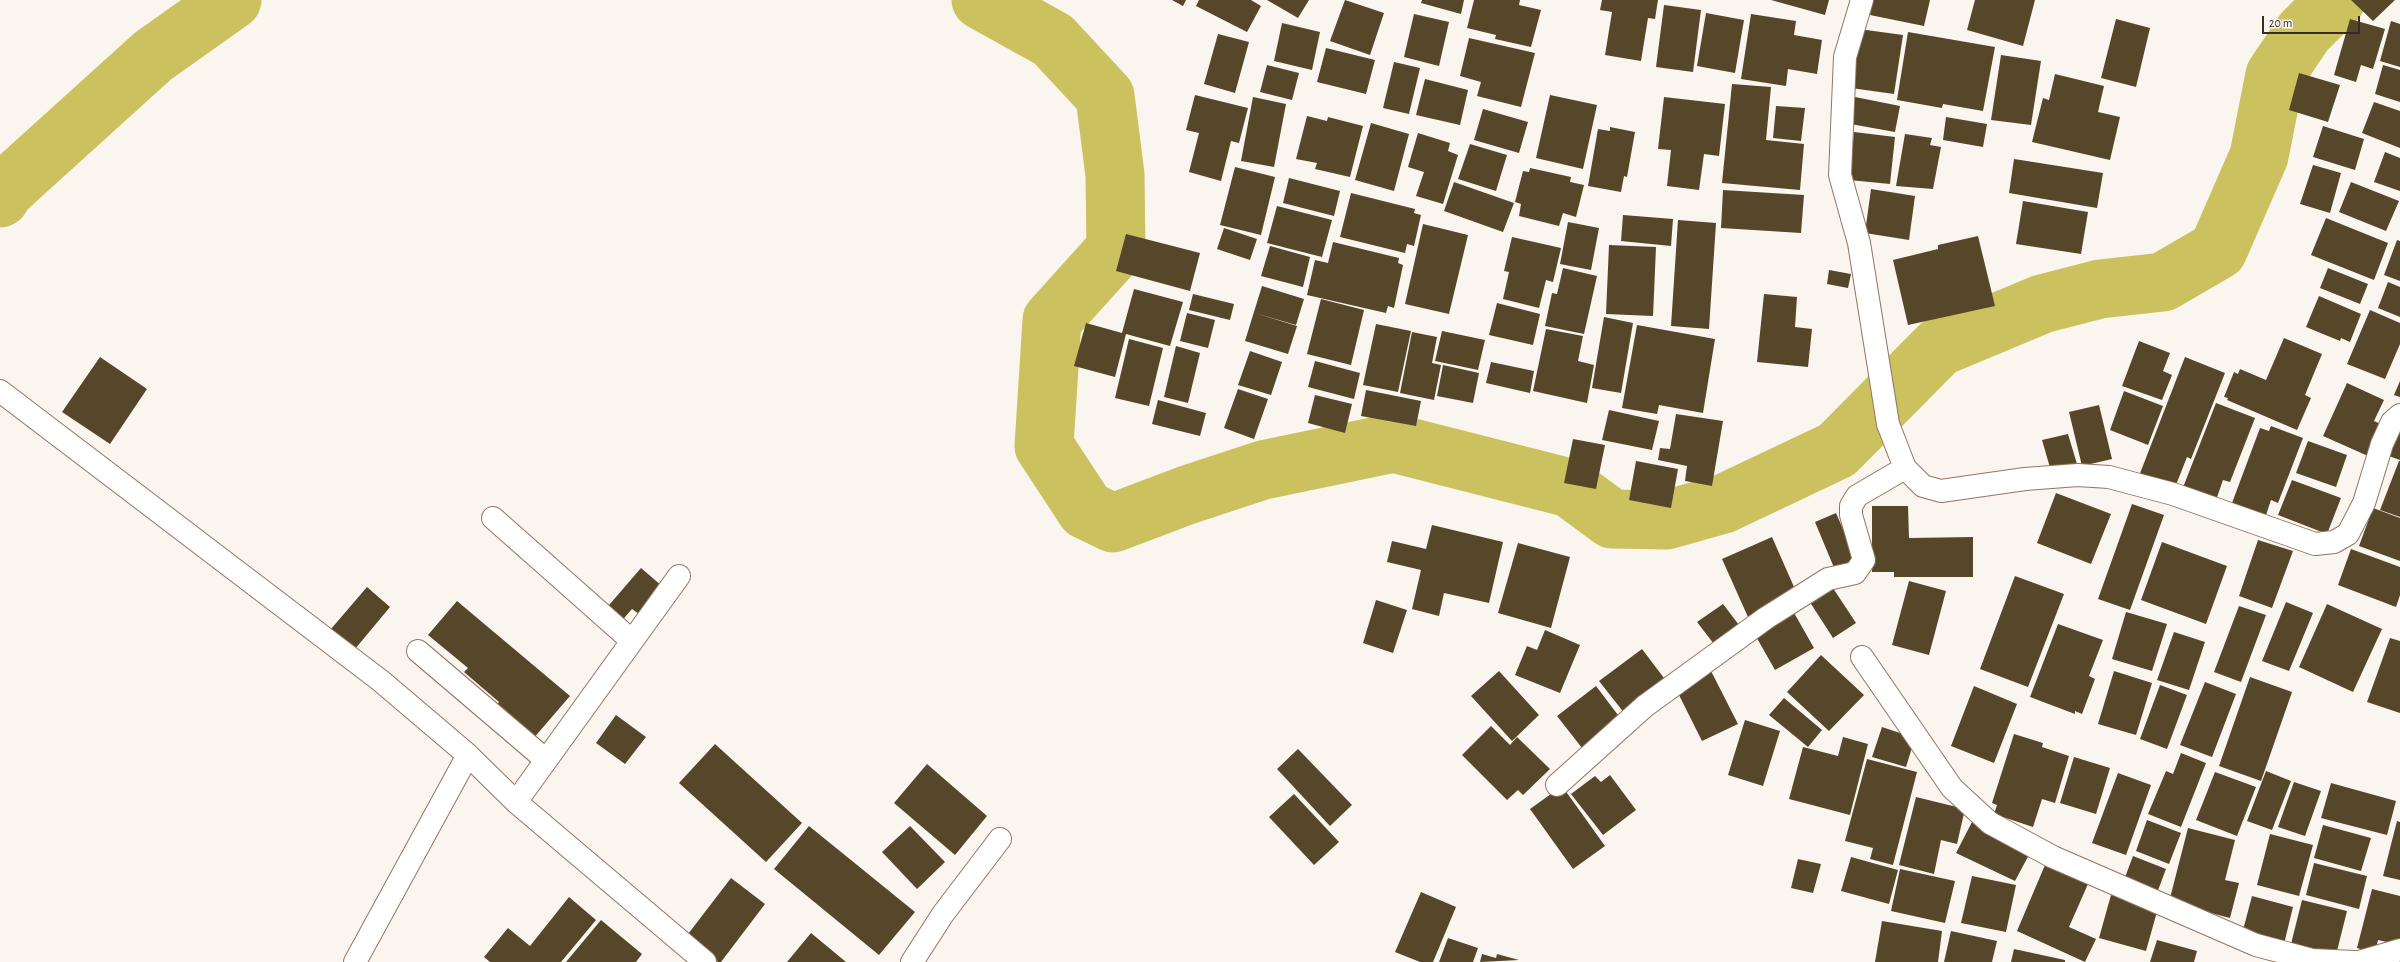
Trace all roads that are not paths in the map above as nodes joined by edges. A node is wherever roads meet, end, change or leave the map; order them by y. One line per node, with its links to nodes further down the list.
1 (1862, 0): 4 (street)
2 (0, 391): 10 (street)
3 (2400, 415): 4 (street)
4 (1905, 468): 12 (street)
5 (493, 518): 7 (street)
6 (679, 576): 7 (street)
7 (632, 641): 11 (street)
8 (418, 651): 11 (street)
9 (1862, 657): 19 (street)
10 (468, 755): 13 (street); 16 (street)
11 (546, 760): 13 (street)
12 (1557, 785)
13 (516, 802): 17 (street)
14 (1000, 839): 18 (street)
15 (2400, 950): 20 (street)
16 (355, 962)
17 (705, 962)
18 (912, 962)
19 (2354, 962)
20 (2359, 962)

